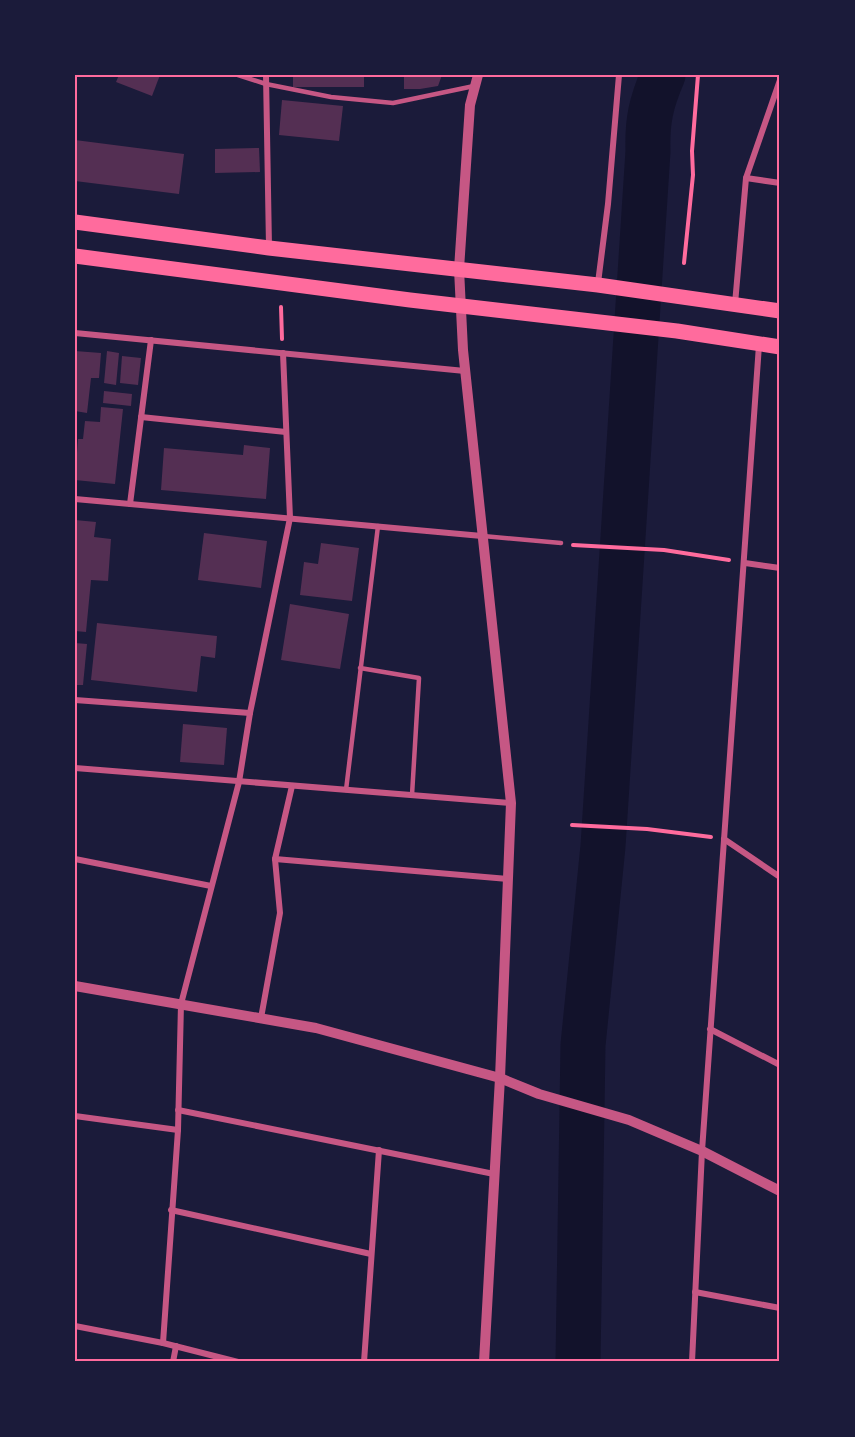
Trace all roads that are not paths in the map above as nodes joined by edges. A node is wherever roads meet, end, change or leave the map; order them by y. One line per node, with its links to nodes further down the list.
1 (238, 75): 6 (lane)
2 (266, 75): 6 (street)
3 (620, 75): 13 (street)
4 (476, 80): 6 (lane); 12 (street)
5 (780, 80): 7 (street)
6 (266, 84): 10 (street)
7 (746, 178): 8 (street); 14 (street)
8 (780, 183)
9 (75, 222): 10 (main road)
10 (269, 248): 12 (main road)
11 (75, 256): 15 (main road)
12 (459, 269): 13 (main road); 15 (street)
13 (598, 285): 14 (main road)
14 (735, 305): 16 (main road)
15 (462, 307): 19 (main road); 22 (street)
16 (780, 311)
17 (75, 333): 18 (street)
18 (151, 340): 21 (street); 23 (street)
19 (759, 344): 20 (main road); 31 (street)
20 (780, 346)
21 (283, 353): 22 (street); 24 (street)
22 (465, 371): 29 (street)
23 (141, 417): 24 (street); 26 (street)
24 (286, 432): 27 (street)
25 (75, 499): 26 (street)
26 (130, 504): 27 (street)
27 (290, 518): 28 (street); 35 (street)
28 (378, 526): 29 (street); 33 (lane)
29 (482, 536): 30 (lane); 41 (street)
30 (561, 543)
31 (745, 563): 32 (street); 42 (street)
32 (780, 568)
33 (360, 668): 39 (lane); 40 (lane)
34 (75, 700): 35 (street)
35 (250, 713): 37 (street)
36 (75, 768): 37 (street)
37 (239, 782): 38 (street); 47 (street)
38 (292, 786): 39 (street); 44 (street)
39 (346, 790): 40 (street)
40 (412, 795): 41 (street)
41 (512, 803): 46 (street)
42 (724, 839): 45 (street); 51 (street)
43 (75, 859): 47 (street)
44 (275, 859): 46 (street); 50 (street)
45 (780, 877)
46 (508, 879): 53 (street)
47 (212, 886): 49 (street)
48 (75, 986): 49 (street)
49 (181, 1004): 50 (street); 54 (street)
50 (261, 1018): 53 (street)
51 (711, 1029): 52 (street); 58 (street)
52 (780, 1065)
53 (500, 1078): 58 (street); 59 (street)
54 (178, 1110): 56 (street); 57 (street)
55 (75, 1116): 56 (street)
56 (178, 1130): 61 (street)
57 (379, 1150): 59 (street); 62 (street)
58 (702, 1151): 60 (street); 63 (street)
59 (494, 1174): 71 (street)
60 (780, 1191)
61 (171, 1210): 62 (street); 66 (street)
62 (371, 1254): 70 (street)
63 (695, 1292): 64 (street); 72 (street)
64 (780, 1308)
65 (75, 1326): 66 (street)
66 (163, 1343): 67 (street)
67 (176, 1346): 68 (street); 69 (street)
68 (173, 1362)
69 (238, 1362)
70 (364, 1362)
71 (484, 1362)
72 (692, 1362)

